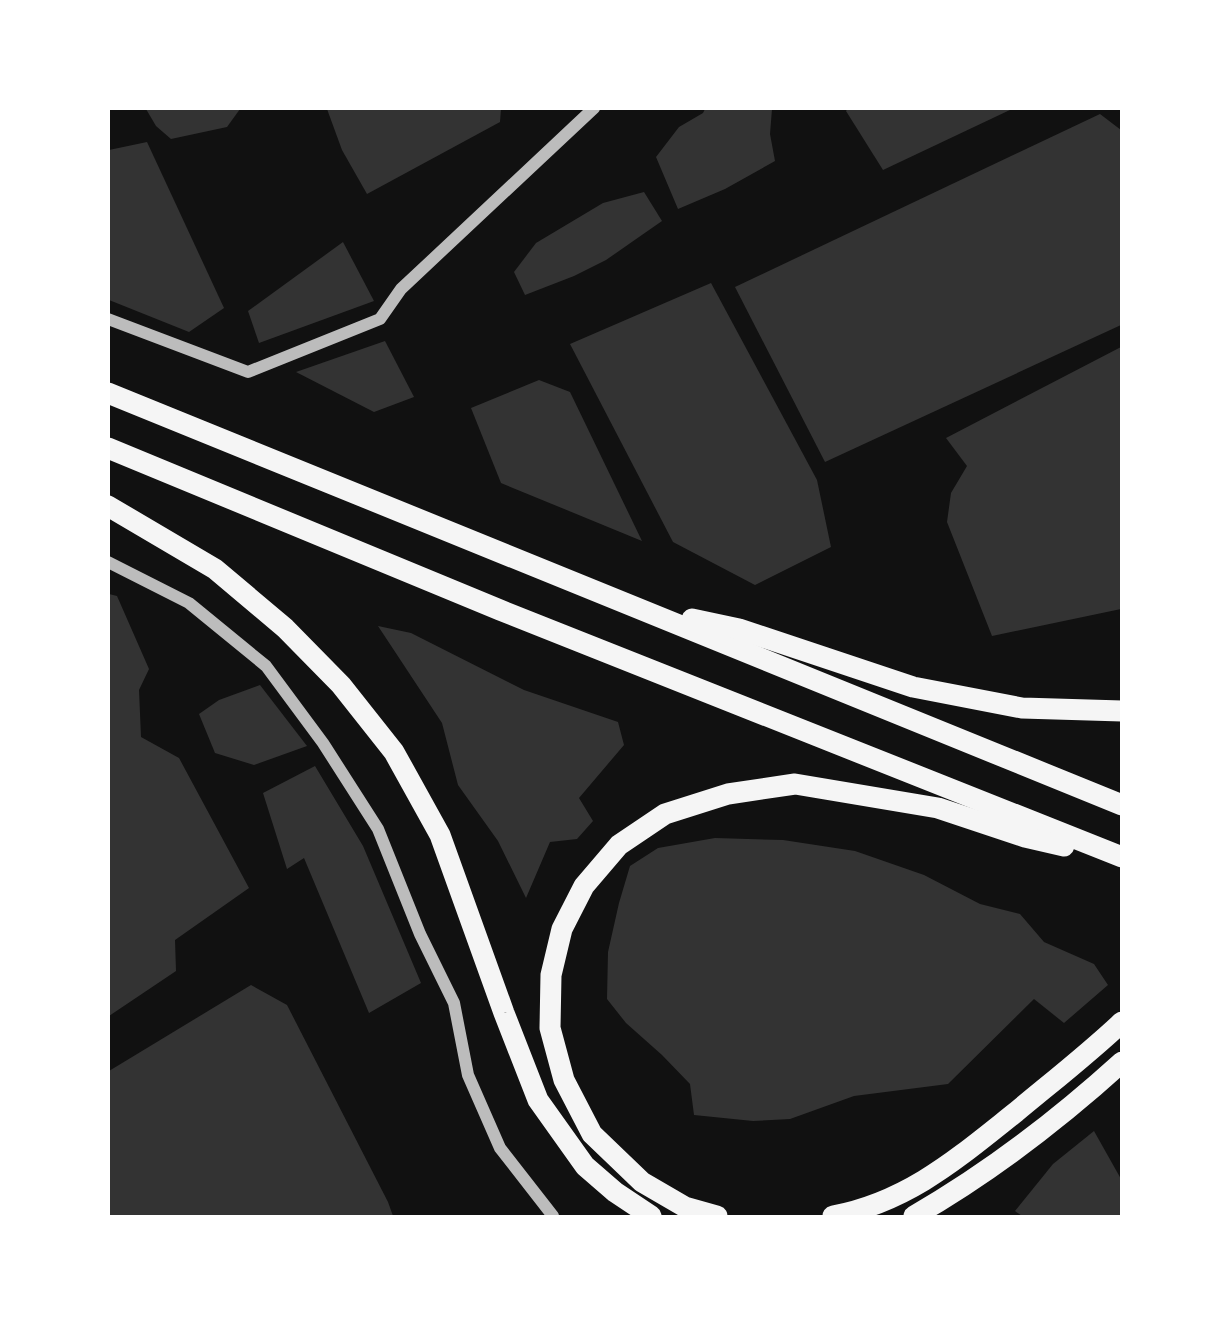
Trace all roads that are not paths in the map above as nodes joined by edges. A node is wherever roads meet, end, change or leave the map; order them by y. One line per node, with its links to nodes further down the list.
1 (594, 108): 2 (street)
2 (108, 319)
3 (108, 393): 7 (highway)
4 (108, 448): 10 (highway)
5 (108, 506): 14 (highway)
6 (108, 562): 13 (street)
7 (634, 606): 8 (highway); 9 (highway)
8 (1122, 711)
9 (1122, 805)
10 (1122, 859): 15 (highway)
11 (1122, 1022): 16 (highway)
12 (1122, 1062): 17 (highway)
13 (553, 1216)
14 (651, 1216)
15 (717, 1216)
16 (833, 1216)
17 (914, 1216)

